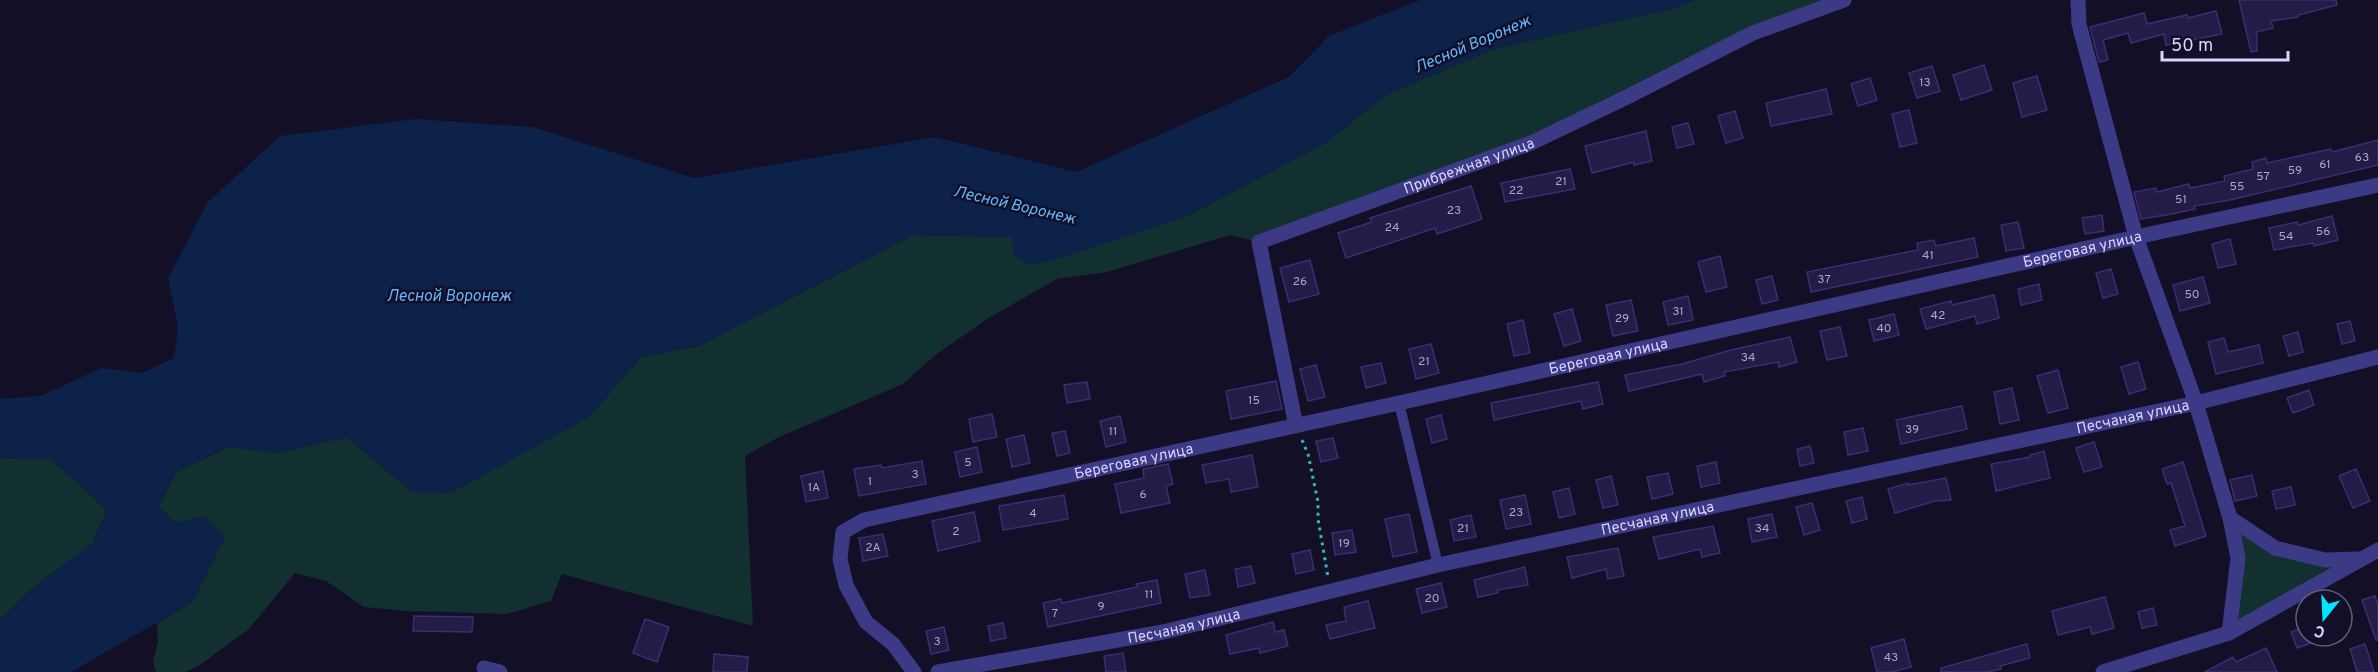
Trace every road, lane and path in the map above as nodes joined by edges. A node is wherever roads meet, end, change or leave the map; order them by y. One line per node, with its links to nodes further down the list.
1 (1844, 0): 8 (street, Прибрежная улица)
2 (2078, 0): 4 (street)
3 (2378, 185): 4 (street, Береговая улица)
4 (2136, 237): 6 (street, Береговая улица); 7 (street)
5 (2378, 357): 7 (street, Песчаная улица)
6 (1399, 403): 8 (street, Береговая улица); 12 (lane)
7 (2196, 403): 9 (street); 12 (street, Песчаная улица)
8 (1296, 426): 13 (path); 17 (street, Береговая улица)
9 (2230, 518): 11 (street); 14 (street)
10 (2378, 550): 11 (street)
11 (2361, 559): 14 (street)
12 (1438, 565): 13 (street, Песчаная улица)
13 (1331, 591): 18 (street, Песчаная улица)
14 (2229, 633): 19 (street)
15 (484, 668): 16 (street)
16 (500, 672)
17 (914, 672)
18 (938, 672)
19 (2103, 672)

